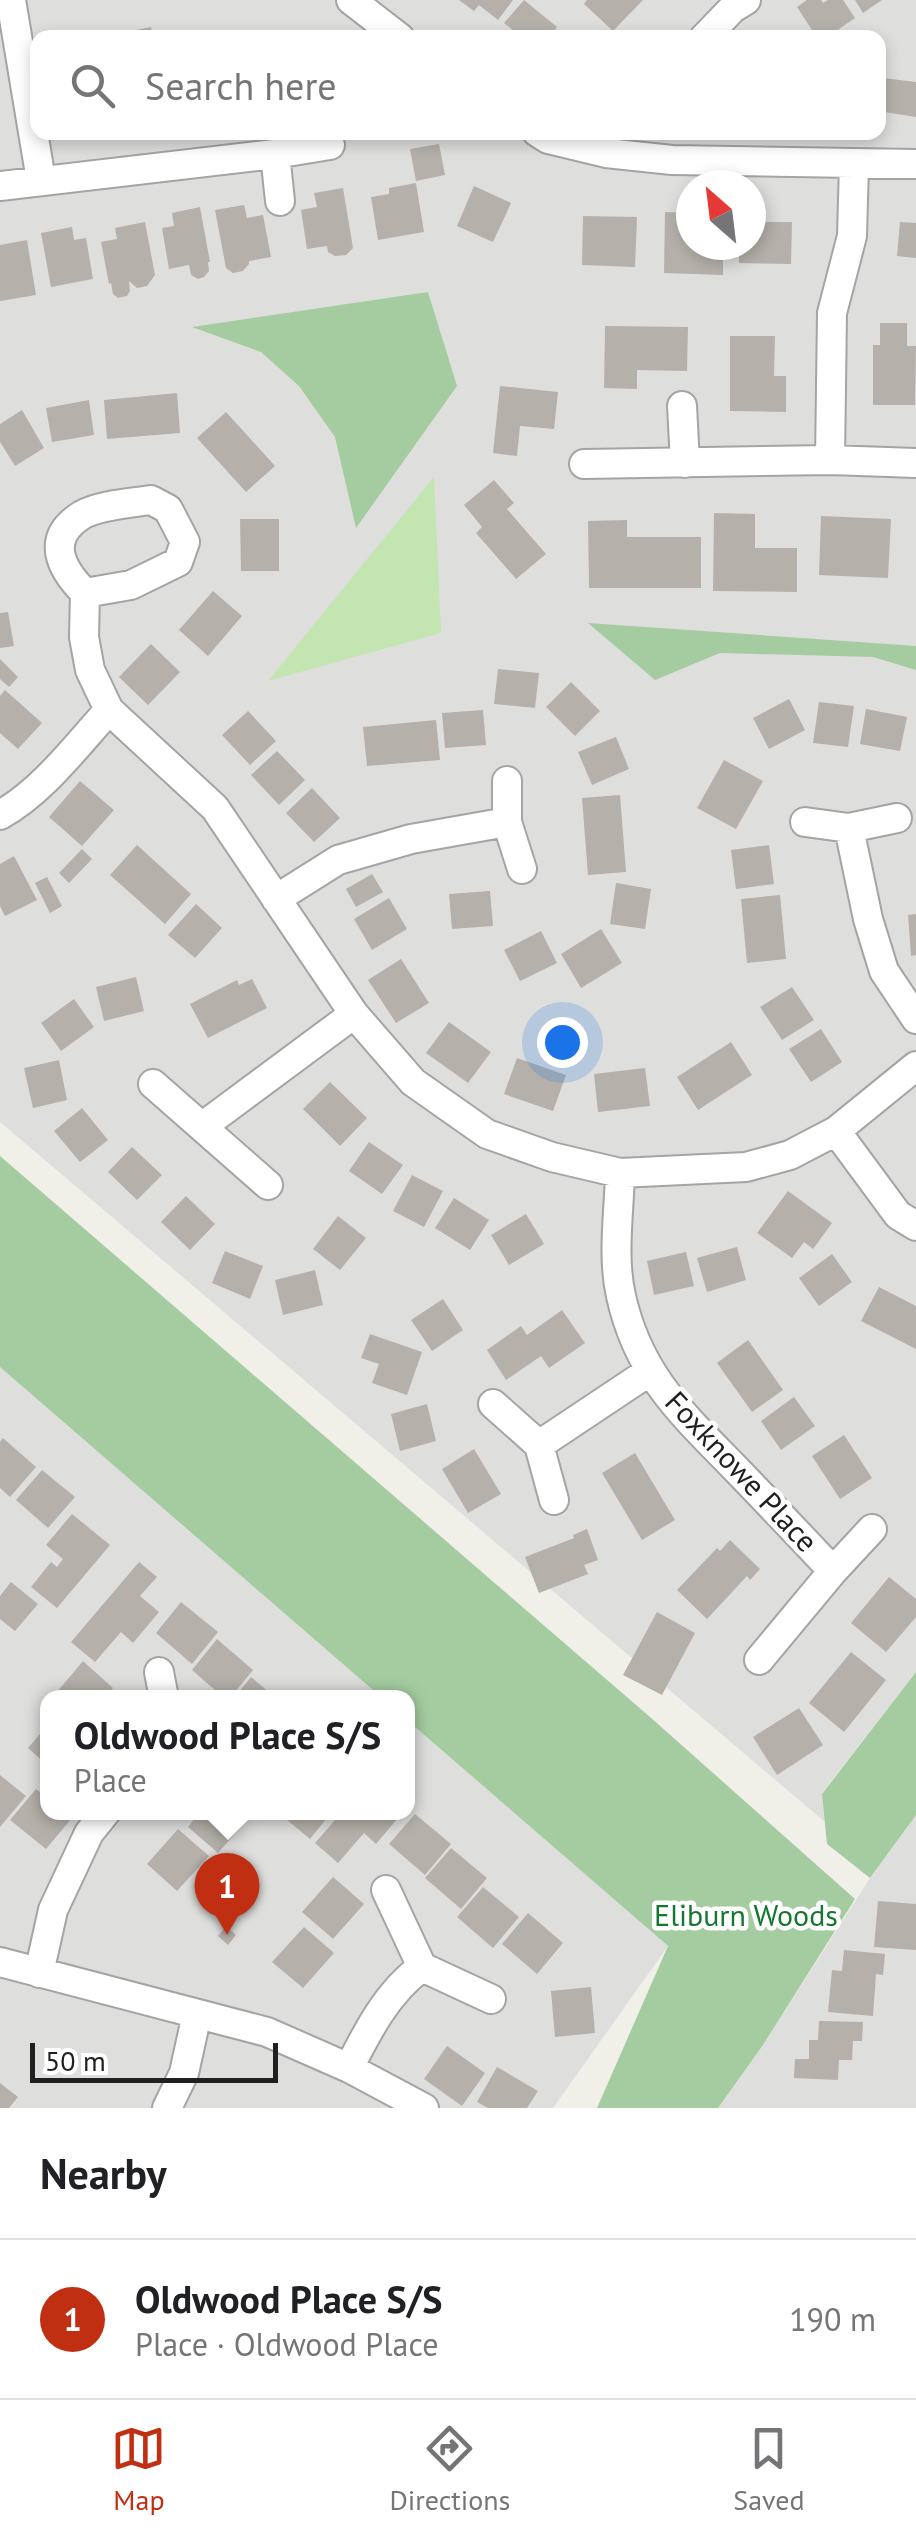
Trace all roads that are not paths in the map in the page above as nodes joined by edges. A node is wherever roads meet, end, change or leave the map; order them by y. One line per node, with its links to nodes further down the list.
1 (11, 0): 6 (street)
2 (351, 0): 4 (street)
3 (746, 0): 5 (street)
4 (390, 30)
5 (712, 30)
6 (30, 114)
7 (34, 140): 14 (street)
8 (556, 140): 10 (street)
9 (330, 145): 11 (street)
10 (674, 146): 12 (street)
11 (275, 154): 14 (street); 16 (street)
12 (854, 164): 13 (street); 18 (street)
13 (916, 164)
14 (41, 180): 15 (street)
15 (0, 186)
16 (280, 201)
17 (682, 406): 19 (street)
18 (830, 460): 19 (street); 20 (street)
19 (685, 463): 21 (street)
20 (916, 463)
21 (584, 464)
22 (85, 592): 23 (street)
23 (109, 710): 25 (street); 31 (street)
24 (507, 781): 27 (street)
25 (0, 815)
26 (896, 818): 29 (street)
27 (507, 822): 30 (street); 31 (street)
28 (805, 822): 29 (street)
29 (850, 828): 33 (street)
30 (522, 869)
31 (276, 899): 32 (street)
32 (354, 1014): 36 (street); 38 (street)
33 (916, 1019)
34 (916, 1066): 37 (street)
35 (153, 1084): 36 (street)
36 (203, 1126): 39 (street)
37 (836, 1130): 38 (street); 40 (street)
38 (620, 1174): 41 (street, Foxknowe Place)
39 (268, 1185)
40 (916, 1226)
41 (650, 1372): 43 (street, Foxknowe Place); 46 (street, Foxknowe Place)
42 (493, 1404): 43 (street)
43 (540, 1445): 44 (street)
44 (554, 1500)
45 (872, 1529): 46 (street, Foxknowe Place)
46 (834, 1571): 47 (street, Foxknowe Place)
47 (759, 1660)
48 (99, 1820): 52 (street)
49 (386, 1890): 51 (street)
50 (0, 1962): 52 (street)
51 (422, 1967): 53 (street); 55 (street)
52 (40, 1973): 54 (street)
53 (491, 1999)
54 (197, 2014): 55 (street); 56 (street)
55 (348, 2068): 57 (street)
56 (167, 2108)
57 (424, 2108)

